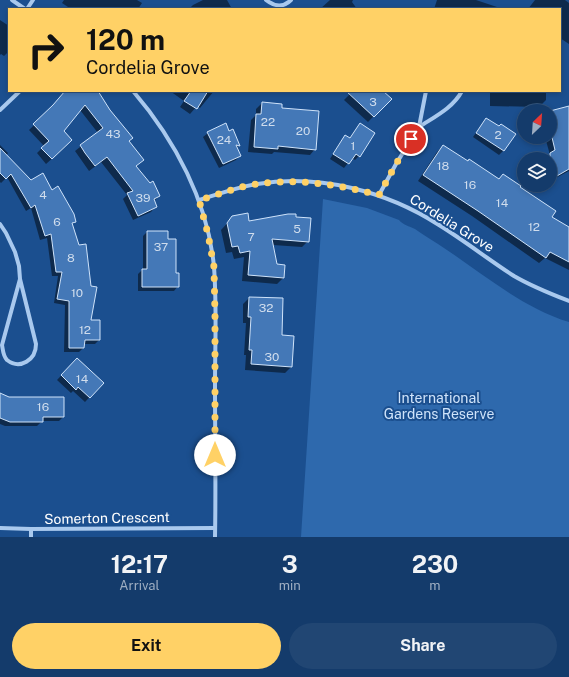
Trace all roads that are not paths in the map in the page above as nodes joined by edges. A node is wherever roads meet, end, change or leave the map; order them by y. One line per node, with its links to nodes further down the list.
1 (12, 0): 5 (street)
2 (33, 0): 6 (street)
3 (266, 0): 4 (street)
4 (292, 0)
5 (24, 8)
6 (27, 8)
7 (19, 92): 11 (street)
8 (134, 92): 14 (street)
9 (426, 92): 12 (street)
10 (462, 92): 12 (street)
11 (0, 110)
12 (419, 127): 13 (street)
13 (379, 195): 14 (street, Cordelia Grove); 17 (street, Cordelia Grove)
14 (199, 200): 19 (street)
15 (0, 224): 16 (street)
16 (20, 279): 16 (street)
17 (569, 301)
18 (0, 528): 20 (street, Somerton Crescent)
19 (215, 528): 20 (street, Somerton Crescent); 22 (street)
20 (31, 529): 21 (street)
21 (31, 537)
22 (215, 537)

